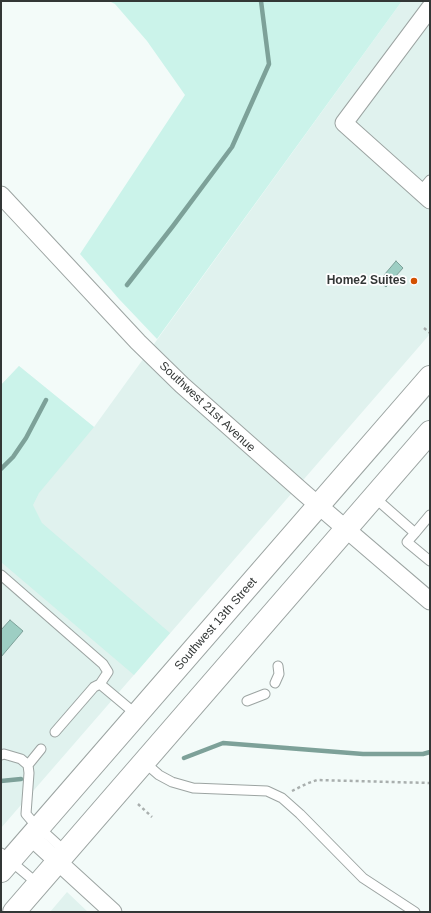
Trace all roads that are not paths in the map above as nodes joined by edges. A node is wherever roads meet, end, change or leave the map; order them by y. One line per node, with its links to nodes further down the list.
1 (430, 8): 2 (street)
2 (427, 191)
3 (1, 195): 7 (street, Southwest 21st Avenue)
4 (430, 377): 7 (main road, Southwest 13th Street)
5 (430, 432): 6 (main road)
6 (374, 497): 9 (main road); 10 (lane)
7 (318, 506): 9 (street, Southwest 21st Avenue); 19 (main road, Southwest 13th Street)
8 (430, 515): 10 (lane)
9 (346, 529): 13 (street, Southwest 21st Avenue); 23 (main road)
10 (415, 533): 11 (lane)
11 (430, 561)
12 (1, 575): 16 (lane)
13 (430, 601)
14 (278, 666): 15 (lane)
15 (275, 683)
16 (100, 684): 19 (lane); 20 (lane)
17 (265, 694): 18 (lane)
18 (247, 701)
19 (137, 715): 25 (main road, Southwest 13th Street)
20 (55, 732)
21 (41, 749): 24 (lane)
22 (1, 755): 24 (lane)
23 (144, 762): 26 (main road); 31 (lane)
24 (28, 765): 25 (lane)
25 (35, 832): 26 (street); 27 (main road, Southwest 13th Street)
26 (62, 856): 28 (main road); 30 (street)
27 (4, 862): 28 (lane)
28 (38, 884): 29 (main road)
29 (14, 912)
30 (113, 912)
31 (414, 912)

